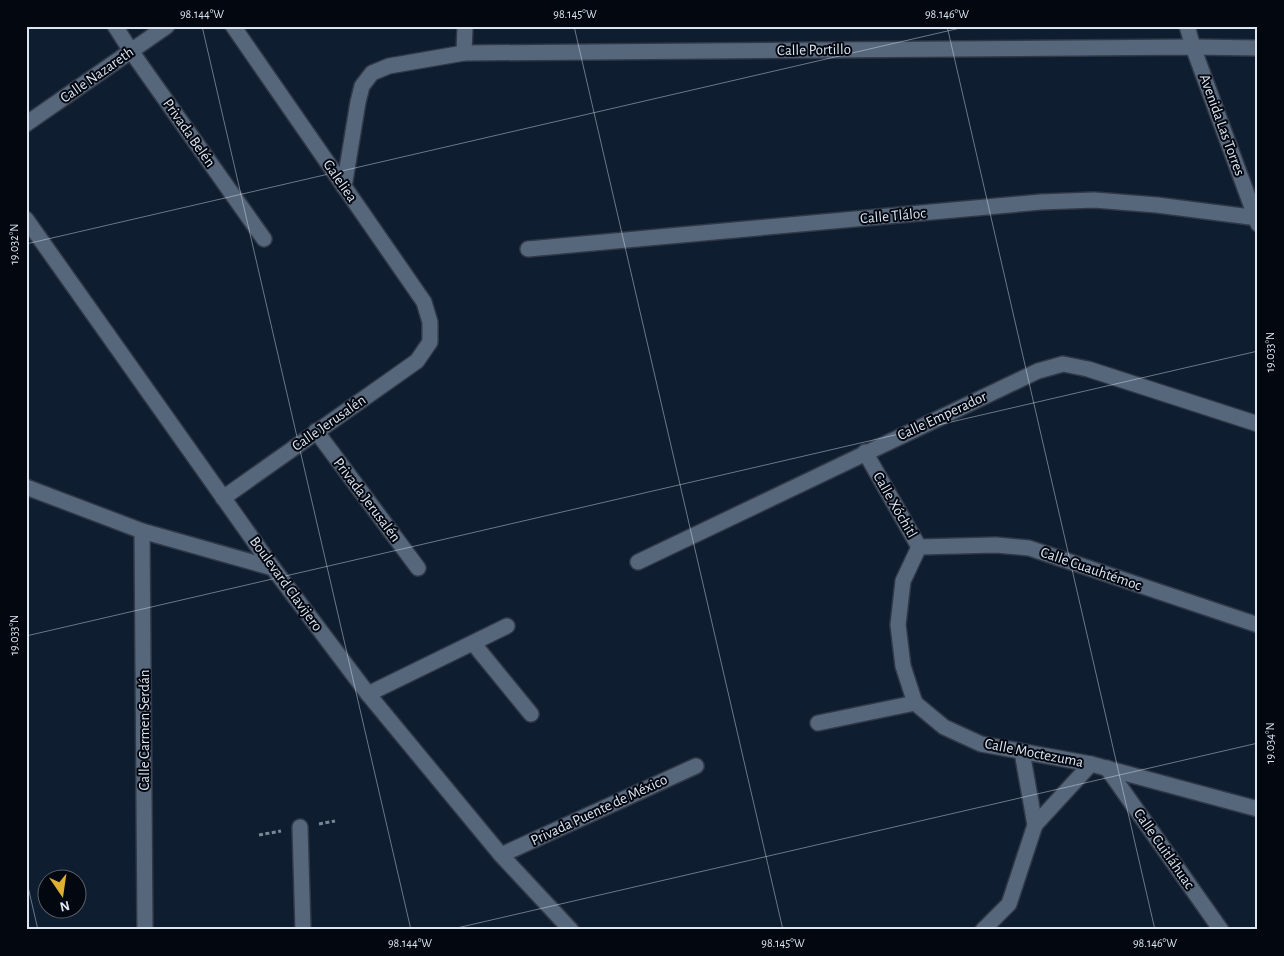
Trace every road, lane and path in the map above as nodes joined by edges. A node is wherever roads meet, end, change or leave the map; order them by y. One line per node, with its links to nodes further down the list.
1 (115, 26): 8 (street, Privada Belén)
2 (167, 26): 8 (street, Calle Nazareth)
3 (233, 26): 11 (street, Galeliea)
4 (465, 26): 9 (street)
5 (1187, 26): 6 (street, Avenida Las Torres)
6 (1193, 47): 7 (street, Calle Portillo); 9 (street, Calle Portillo); 13 (street, Avenida Las Torres)
7 (1258, 48)
8 (131, 51): 10 (street, Calle Nazareth); 14 (street, Privada Belén)
9 (464, 53): 11 (street, Calle Portillo)
10 (26, 124)
11 (344, 187): 16 (street, Galeliea)
12 (26, 219): 21 (street, Boulevard Clavijero)
13 (1257, 220): 15 (street, Calle Tláloc)
14 (264, 239)
15 (528, 249)
16 (430, 342): 18 (street, Calle Jerusalén)
17 (1258, 424): 19 (street, Calle Emperador)
18 (316, 431): 21 (street, Calle Jerusalén); 26 (street, Privada Jerusalén)
19 (865, 452): 23 (street, Calle Xóchitl); 24 (street, Calle Emperador)
20 (26, 488): 22 (street)
21 (223, 498): 25 (street, Boulevard Clavijero)
22 (142, 531): 25 (street); 42 (street, Calle Carmen Serdán)
23 (919, 547): 28 (street, Calle Cuauhtémoc); 31 (street, Calle Xóchitl)
24 (638, 562)
25 (273, 568): 30 (street, Boulevard Clavijero)
26 (418, 568)
27 (507, 626): 29 (street)
28 (1258, 626)
29 (473, 643): 30 (street); 32 (street)
30 (368, 694): 41 (street, Boulevard Clavijero)
31 (915, 703): 33 (street); 34 (street, Calle Moctezuma)
32 (531, 714)
33 (818, 722)
34 (1022, 752): 35 (street, Calle Moctezuma); 39 (street)
35 (1091, 764): 37 (street, Calle Moctezuma); 39 (street)
36 (696, 766): 41 (street, Privada Puente de México)
37 (1107, 768): 38 (street, Calle Moctezuma); 46 (street, Calle Cuitláhuac)
38 (1258, 809)
39 (1036, 825): 45 (street)
40 (300, 827): 43 (street)
41 (501, 855): 44 (street, Boulevard Clavijero)
42 (145, 930)
43 (303, 930)
44 (571, 930)
45 (983, 930)
46 (1221, 930)

